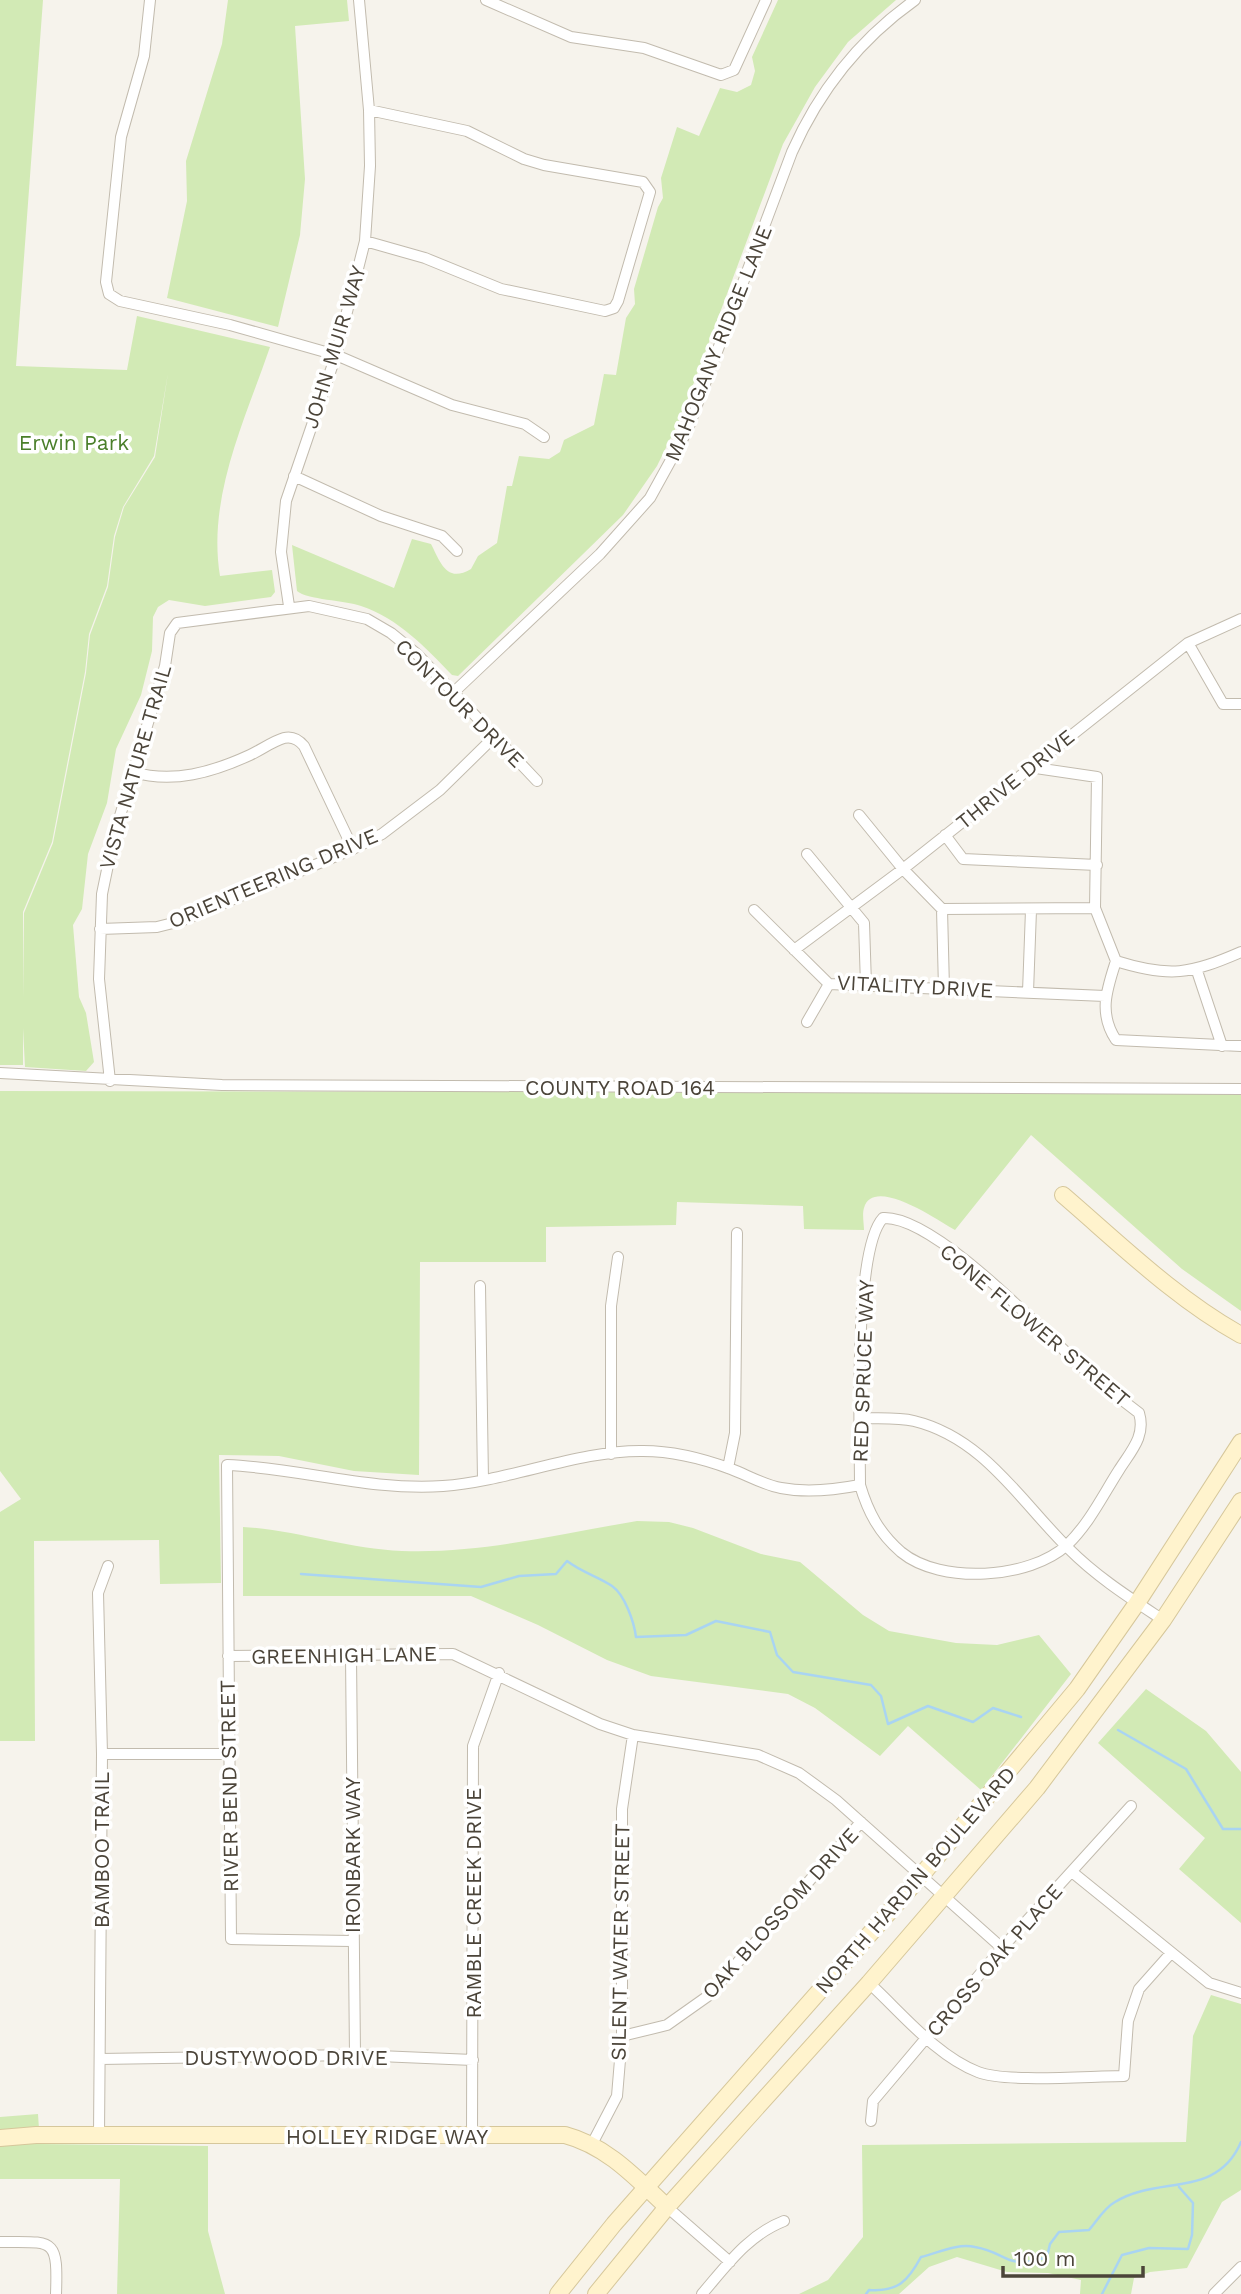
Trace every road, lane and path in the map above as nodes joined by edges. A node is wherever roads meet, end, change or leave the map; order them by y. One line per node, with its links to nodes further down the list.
1 (150, 0): 8 (street)
2 (359, 0): 6 (street, JOHN MUIR WAY)
3 (486, 0): 4 (street)
4 (766, 0)
5 (915, 0): 16 (street, MAHOGANY RIDGE LANE)
6 (369, 110): 7 (street, JOHN MUIR WAY); 7 (street)
7 (365, 241): 8 (street, JOHN MUIR WAY)
8 (336, 355): 9 (street); 10 (street, JOHN MUIR WAY)
9 (544, 437)
10 (294, 476): 11 (street); 12 (street, JOHN MUIR WAY)
11 (457, 551)
12 (289, 607): 14 (street, CONTOUR DRIVE); 16 (street, CONTOUR DRIVE)
13 (1241, 620): 15 (street, THRIVE DRIVE)
14 (177, 623): 20 (street, VISTA NATURE TRAIL)
15 (1188, 643): 17 (street); 19 (street, THRIVE DRIVE)
16 (454, 692): 18 (street, CONTOUR DRIVE)
17 (1241, 704)
18 (495, 736): 21 (street, CONTOUR DRIVE); 24 (street, ORIENTEERING DRIVE)
19 (1029, 766): 23 (street, THRIVE DRIVE); 26 (street)
20 (133, 772): 24 (street); 33 (street, VISTA NATURE TRAIL)
21 (537, 780)
22 (859, 815): 27 (street)
23 (945, 835): 26 (street); 27 (street, THRIVE DRIVE)
24 (353, 849): 33 (street, ORIENTEERING DRIVE)
25 (807, 855): 28 (street)
26 (1097, 865): 29 (street)
27 (903, 869): 28 (street, THRIVE DRIVE); 30 (street)
28 (852, 907): 34 (street, THRIVE DRIVE); 39 (street)
29 (1095, 908): 31 (street); 36 (street)
30 (942, 909): 31 (street); 40 (street)
31 (1031, 910): 41 (street)
32 (754, 911): 34 (street, VITALITY DRIVE)
33 (100, 929): 47 (street, VISTA NATURE TRAIL)
34 (794, 950): 38 (street, VITALITY DRIVE)
35 (1241, 952): 37 (street)
36 (1116, 961): 37 (street); 42 (street)
37 (1197, 971): 44 (street)
38 (829, 984): 39 (street, VITALITY DRIVE); 43 (street)
39 (866, 985): 40 (street, VITALITY DRIVE)
40 (944, 989): 41 (street, VITALITY DRIVE)
41 (1028, 992): 42 (street, VITALITY DRIVE)
42 (1105, 996): 44 (street)
43 (807, 1022)
44 (1222, 1046): 45 (street)
45 (1241, 1046)
46 (0, 1073): 47 (street, COUNTY ROAD 164)
47 (110, 1081): 48 (street, COUNTY ROAD 164)
48 (1241, 1088)
49 (1063, 1195): 54 (street)
50 (883, 1218): 55 (street, RED SPRUCE WAY); 62 (street, CONE FLOWER STREET)
51 (737, 1233): 58 (street)
52 (618, 1257): 57 (street)
53 (480, 1286): 59 (street)
54 (1241, 1335)
55 (860, 1418): 60 (street, RED SPRUCE WAY); 62 (street)
56 (1241, 1442): 64 (street, NORTH HARDIN BOULEVARD)
57 (611, 1454): 58 (street); 59 (street)
58 (728, 1468): 60 (street)
59 (483, 1480): 66 (street, RIVER BEND STREET)
60 (860, 1485): 62 (street)
61 (1241, 1502): 65 (street, NORTH HARDIN BOULEVARD)
62 (1066, 1546): 64 (street)
63 (108, 1566): 70 (street, BAMBOO TRAIL)
64 (1137, 1603): 65 (street); 75 (street, NORTH HARDIN BOULEVARD)
65 (1163, 1620): 76 (street, NORTH HARDIN BOULEVARD)
66 (228, 1656): 67 (street, GREENHIGH LANE); 71 (street, RIVER BEND STREET)
67 (351, 1656): 68 (street, GREENHIGH LANE); 77 (street, IRONBARK WAY)
68 (499, 1673): 69 (street, GREENHIGH LANE); 86 (street, RAMBLE CREEK DRIVE)
69 (633, 1735): 73 (street, GREENHIGH LANE); 82 (street, SILENT WATER STREET)
70 (102, 1755): 71 (street); 85 (street, BAMBOO TRAIL)
71 (229, 1755): 77 (street, RIVER BEND STREET)
72 (1131, 1807): 74 (street, CROSS OAK PLACE)
73 (862, 1822): 75 (street, GREENHIGH LANE); 82 (street, OAK BLOSSOM DRIVE)
74 (1072, 1872): 78 (street, CROSS OAK PLACE); 79 (street)
75 (920, 1877): 76 (street, GREENHIGH LANE); 92 (street, NORTH HARDIN BOULEVARD)
76 (942, 1897): 78 (street, GREENHIGH LANE); 80 (street, NORTH HARDIN BOULEVARD)
77 (352, 1941): 84 (street, IRONBARK WAY)
78 (1002, 1948): 83 (street, CROSS OAK PLACE)
79 (1171, 1952): 81 (street); 83 (street)
80 (869, 1983): 83 (street); 93 (street, NORTH HARDIN BOULEVARD)
81 (1241, 1993)
82 (622, 2036): 91 (street, SILENT WATER STREET)
83 (928, 2037): 87 (street, CROSS OAK PLACE)
84 (355, 2055): 85 (street, DUSTYWOOD DRIVE); 86 (street, DUSTYWOOD DRIVE)
85 (100, 2059): 88 (street, BAMBOO TRAIL)
86 (472, 2060): 89 (street, RAMBLE CREEK DRIVE)
87 (871, 2121)
88 (99, 2135): 89 (street, HOLLEY RIDGE WAY); 90 (street, HOLLEY RIDGE WAY)
89 (472, 2137): 91 (street, HOLLEY RIDGE WAY)
90 (0, 2138)
91 (592, 2144): 92 (street, HOLLEY RIDGE WAY)
92 (646, 2188): 93 (street, HOLLEY RIDGE WAY); 99 (street, NORTH HARDIN BOULEVARD)
93 (667, 2207): 96 (street, HOLLEY RIDGE WAY); 100 (street, NORTH HARDIN BOULEVARD)
94 (784, 2221): 96 (street)
95 (0, 2242): 98 (street)
96 (730, 2262): 101 (street)
97 (1241, 2267): 102 (street)
98 (56, 2294)
99 (558, 2294)
100 (596, 2294)
101 (702, 2294)
102 (1214, 2294)

